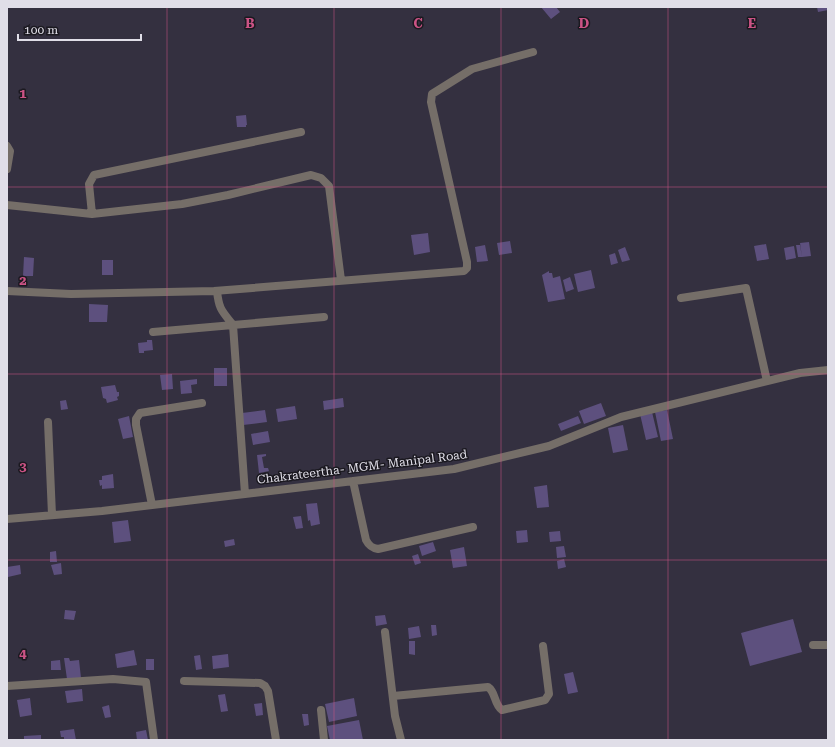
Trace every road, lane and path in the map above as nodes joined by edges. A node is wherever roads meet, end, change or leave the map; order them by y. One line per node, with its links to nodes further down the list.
1 (533, 52): 7 (street)
2 (301, 132): 6 (street)
3 (7, 146): 4 (street)
4 (7, 169)
5 (7, 206): 6 (street)
6 (92, 214): 7 (street)
7 (341, 280): 9 (street)
8 (7, 290): 9 (street)
9 (217, 291): 12 (street)
10 (681, 298): 15 (street)
11 (324, 317): 12 (street)
12 (233, 325): 13 (street); 19 (street)
13 (153, 332)
14 (828, 370): 15 (street, Chakrateertha- MGM- Manipal Road)
15 (767, 381): 18 (street, Chakrateertha- MGM- Manipal Road)
16 (202, 403): 20 (street)
17 (48, 422): 21 (street)
18 (352, 481): 19 (street, Chakrateertha- MGM- Manipal Road); 23 (street)
19 (246, 494): 20 (street, Chakrateertha- MGM- Manipal Road)
20 (152, 505): 21 (street, Chakrateertha- MGM- Manipal Road)
21 (52, 515): 22 (street, Chakrateertha- MGM- Manipal Road)
22 (7, 519)
23 (473, 527)
24 (385, 632): 30 (street)
25 (813, 644): 26 (street)
26 (828, 645)
27 (543, 646): 30 (street)
28 (184, 680): 33 (street)
29 (7, 686): 32 (street)
30 (393, 696): 35 (street)
31 (321, 710): 34 (street)
32 (154, 740)
33 (276, 740)
34 (324, 740)
35 (401, 740)

